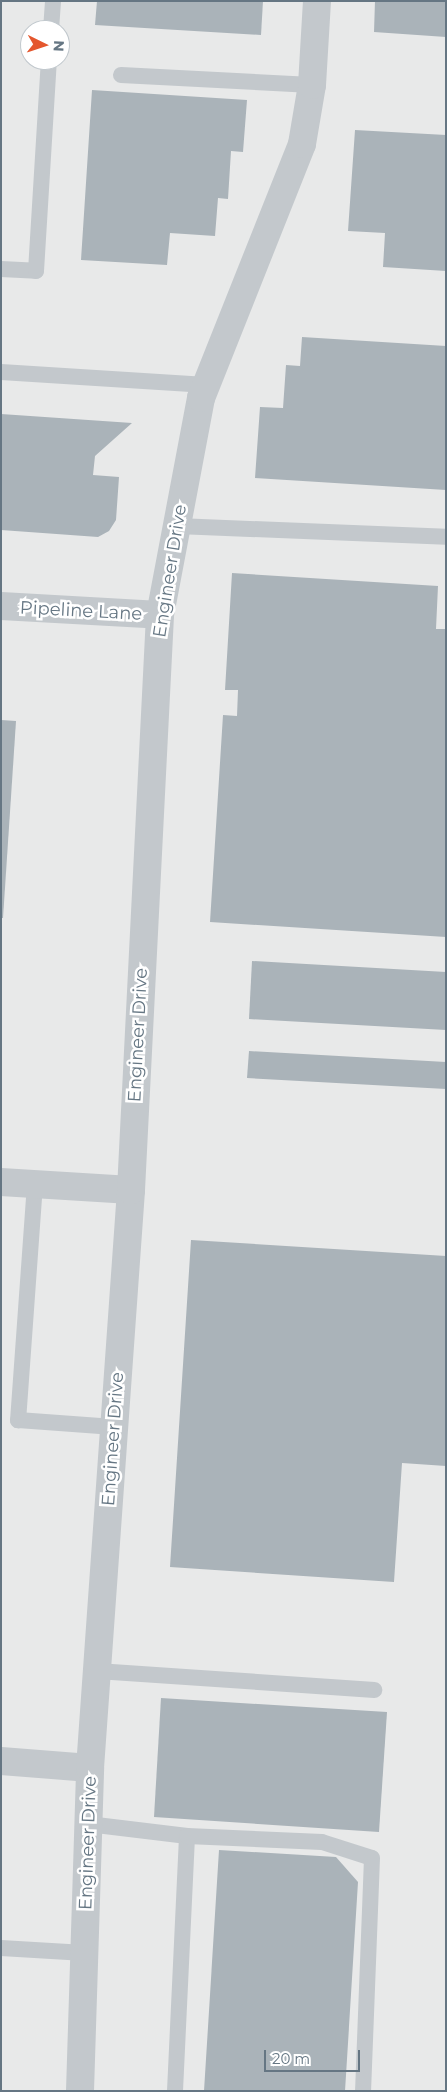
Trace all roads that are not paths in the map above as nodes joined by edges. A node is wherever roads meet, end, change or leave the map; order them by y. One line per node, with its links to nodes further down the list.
1 (52, 1): 3 (lane)
2 (317, 1): 6 (street, Engineer Drive)
3 (51, 20)
4 (48, 70): 7 (lane)
5 (121, 76): 6 (lane)
6 (312, 85): 9 (street, Engineer Drive)
7 (1, 269)
8 (1, 372): 9 (lane)
9 (207, 385): 10 (street, Engineer Drive)
10 (177, 526): 11 (lane); 13 (street, Engineer Drive)
11 (446, 538)
12 (1, 606): 13 (street, Pipeline Lane)
13 (160, 616): 16 (street, Engineer Drive)
14 (1, 1182): 15 (street)
15 (35, 1184): 16 (street); 17 (lane)
16 (130, 1190): 17 (street, Engineer Drive)
17 (114, 1427): 18 (street, Engineer Drive)
18 (97, 1671): 19 (lane); 21 (street, Engineer Drive)
19 (374, 1690)
20 (1, 1762): 21 (street)
21 (90, 1768): 22 (street, Engineer Drive)
22 (88, 1824): 23 (lane); 25 (street, Engineer Drive)
23 (187, 1836): 27 (lane); 28 (lane)
24 (1, 1948): 25 (lane)
25 (85, 1953): 26 (street, Engineer Drive)
26 (80, 2091)
27 (175, 2091)
28 (363, 2091)

